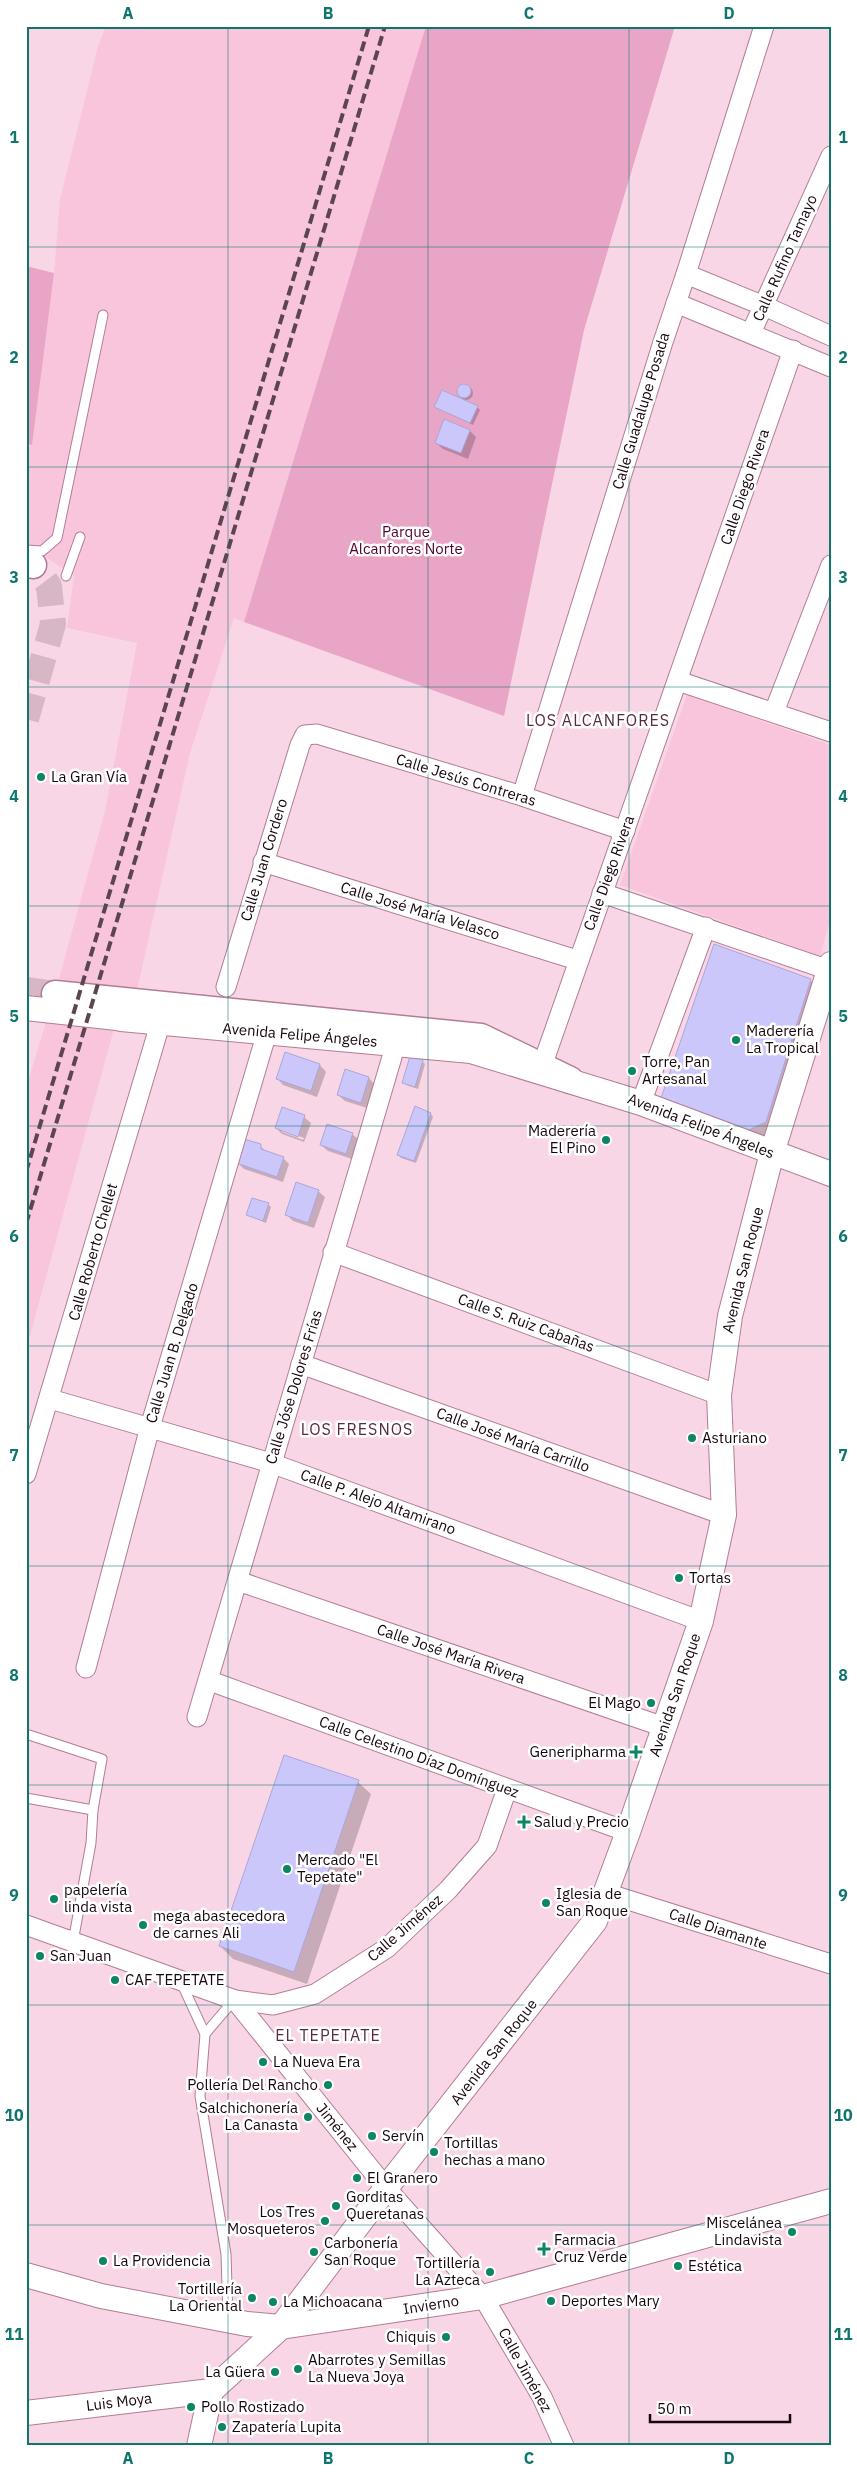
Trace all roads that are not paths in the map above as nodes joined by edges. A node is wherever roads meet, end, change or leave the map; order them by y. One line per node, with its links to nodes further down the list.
1 (764, 26): 3 (street, Calle Guadalupe Posada)
2 (831, 156): 5 (street, Calle Rufino Tamayo)
3 (686, 274): 4 (street, Calle Guadalupe Posada); 5 (street)
4 (676, 304): 7 (street); 19 (street, Calle Guadalupe Posada)
5 (764, 306): 7 (street, Calle Rufino Tamayo); 8 (street)
6 (102, 315): 12 (lane)
7 (750, 332): 9 (street)
8 (831, 336)
9 (793, 350): 10 (street); 15 (street, Calle Diego Rivera)
10 (831, 367)
11 (80, 537): 14 (lane)
12 (28, 558)
13 (831, 565): 16 (street)
14 (66, 576)
15 (678, 681): 16 (street); 20 (street, Calle Diego Rivera)
16 (774, 712): 17 (street)
17 (831, 732)
18 (306, 735): 19 (street, Calle Jesús Contreras); 21 (street, Calle Juan Cordero)
19 (522, 796): 20 (street, Calle Jesús Contreras)
20 (625, 831): 22 (street, Calle Diego Rivera)
21 (263, 862): 24 (street, Calle José María Velasco); 26 (street, Calle Juan Cordero)
22 (602, 893): 23 (street); 24 (street, Calle Diego Rivera)
23 (706, 927): 25 (street); 34 (street)
24 (577, 960): 32 (street, Calle Diego Rivera)
25 (830, 967): 35 (street, Avenida San Roque)
26 (226, 987)
27 (55, 994): 32 (main road, Avenida Felipe Ángeles)
28 (26, 1008): 33 (street, Avenida Felipe Ángeles)
29 (158, 1031): 40 (street, Calle Roberto Chellet)
30 (266, 1039): 41 (street, Calle Juan B. Delgado)
31 (392, 1057): 37 (street, Calle Jóse Dolores Frías)
32 (542, 1066): 33 (main road, Avenida Felipe Ángeles)
33 (570, 1080): 34 (street, Avenida Felipe Ángeles)
34 (641, 1103): 35 (street, Avenida Felipe Ángeles)
35 (772, 1153): 36 (street, Avenida Felipe Ángeles); 39 (street, Avenida San Roque)
36 (831, 1174)
37 (334, 1252): 38 (street, Calle Jóse Dolores Frías); 39 (street, Calle S. Ruiz Cabañas)
38 (301, 1364): 42 (street, Calle Jóse Dolores Frías); 44 (street, Calle José María Carrillo)
39 (719, 1394): 44 (street, Avenida San Roque)
40 (50, 1399): 41 (street, Calle P. Alejo Altamirano); 43 (street, Calle Roberto Chellet)
41 (150, 1427): 42 (street, Calle P. Alejo Altamirano); 47 (street, Calle Juan B. Delgado)
42 (271, 1463): 45 (street, Calle Jóse Dolores Frías); 46 (street, Calle P. Alejo Altamirano)
43 (26, 1474)
44 (724, 1516): 46 (street, Avenida San Roque)
45 (238, 1581): 48 (street, Calle Jóse Dolores Frías); 50 (street, Calle José María Rivera)
46 (700, 1621): 50 (street, Avenida San Roque)
47 (86, 1668)
48 (210, 1681): 49 (street, Calle Jóse Dolores Frías); 52 (street, Calle Celestino Díaz Domínguez)
49 (198, 1717)
50 (664, 1726): 55 (street, Avenida San Roque)
51 (26, 1734): 54 (lane)
52 (507, 1790): 55 (street, Calle Celestino Díaz Domínguez); 61 (street, Calle Jiménez)
53 (26, 1798): 54 (lane)
54 (93, 1810): 58 (lane)
55 (628, 1832): 56 (street, Avenida San Roque)
56 (606, 1893): 59 (street, Calle Diamante); 63 (street, Avenida San Roque)
57 (26, 1925): 58 (street, Calle Jiménez)
58 (73, 1942): 60 (street, Calle Jiménez)
59 (831, 1964)
60 (180, 1980): 61 (street, Calle Jiménez); 62 (lane)
61 (235, 2000): 62 (lane); 63 (street, Jiménez)
62 (205, 2034): 67 (lane)
63 (386, 2188): 66 (street, Jiménez); 68 (street, Avenida San Roque)
64 (831, 2201): 66 (street, Invierno)
65 (26, 2275): 67 (street, Invierno)
66 (483, 2297): 68 (street, Invierno); 73 (street, Calle Jiménez)
67 (238, 2323): 68 (street, Invierno); 69 (street)
68 (281, 2327): 69 (street, Avenida San Roque)
69 (236, 2366): 70 (street, Avenida San Roque)
70 (211, 2391): 71 (street, Luis Moya); 72 (street)
71 (26, 2413)
72 (199, 2446)
73 (564, 2446)

